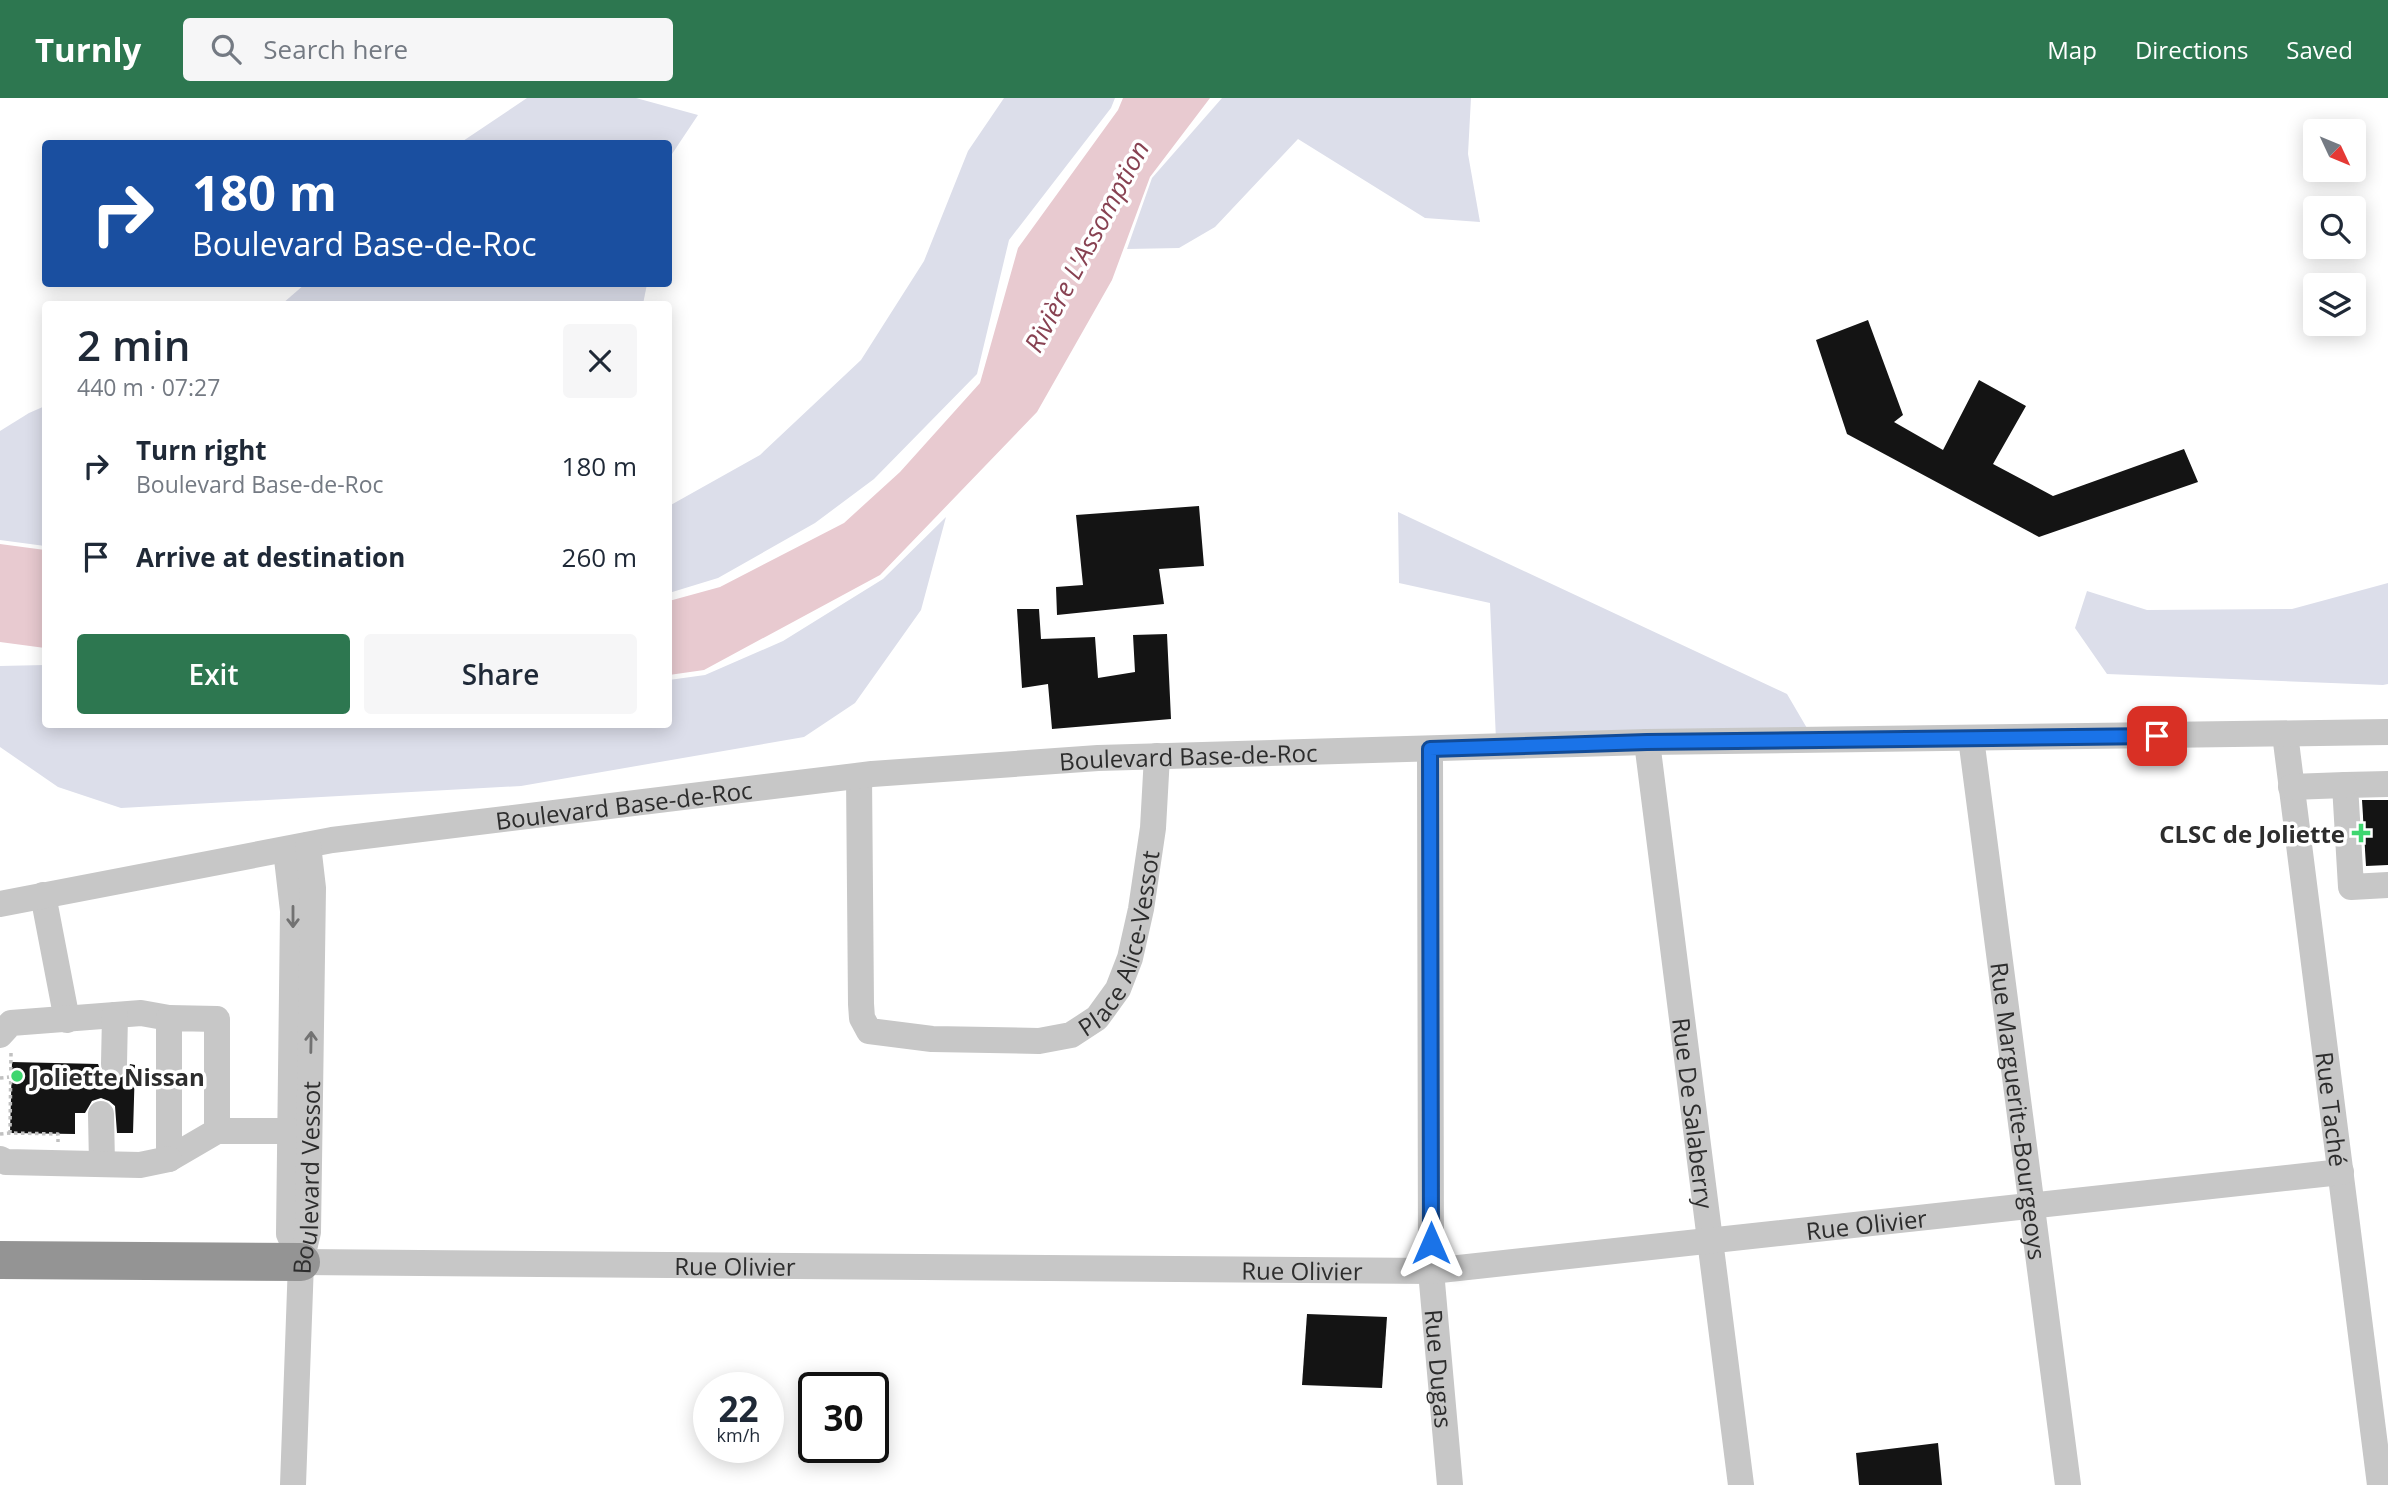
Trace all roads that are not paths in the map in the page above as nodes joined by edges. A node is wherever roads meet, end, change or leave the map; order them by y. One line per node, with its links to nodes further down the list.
1 (2388, 732): 2 (street, Boulevard Base-de-Roc)
2 (2285, 734): 3 (street, Boulevard Base-de-Roc); 10 (street, Rue Taché)
3 (1971, 738): 4 (street, Boulevard Base-de-Roc); 29 (street, Rue Marguerite-Bourgeoys)
4 (1647, 742): 5 (street, Boulevard Base-de-Roc); 30 (street, Rue De Salaberry)
5 (1430, 749): 6 (street, Boulevard Base-de-Roc); 33 (street, Rue Dugas)
6 (1157, 756): 7 (street, Boulevard Base-de-Roc); 7 (street, Place Alice-Vessot)
7 (859, 776): 11 (street, Boulevard Base-de-Roc)
8 (2388, 784): 9 (street)
9 (2345, 785): 10 (street); 13 (street)
10 (2291, 787): 14 (street, Rue Taché)
11 (297, 847): 15 (street, Boulevard Base-de-Roc); 24 (street, Boulevard Vessot, one-way to 24); 32 (street, Boulevard Vessot, one-way to 11)
12 (2388, 885): 13 (street)
13 (2351, 887): 14 (street)
14 (2305, 890): 28 (street, Rue Taché)
15 (43, 895): 16 (street, Boulevard Base-de-Roc); 19 (street)
16 (0, 904)
17 (115, 1015): 18 (street); 19 (street); 21 (street)
18 (169, 1018): 23 (street); 26 (street)
19 (66, 1020): 20 (street)
20 (6, 1042)
21 (114, 1064)
22 (101, 1114): 27 (street)
23 (217, 1130): 24 (street); 26 (street)
24 (291, 1131): 32 (street, Boulevard Vessot)
25 (0, 1159): 27 (street)
26 (169, 1159): 27 (street)
27 (102, 1164)
28 (2341, 1172): 29 (street, Rue Olivier); 38 (street, Rue Taché)
29 (2032, 1206): 30 (street, Rue Olivier); 37 (street, Rue Marguerite-Bourgeoys)
30 (1710, 1241): 33 (street, Rue Olivier); 36 (street, Rue De Salaberry)
31 (0, 1260): 32 (highway)
32 (300, 1262): 33 (street, Rue Olivier); 34 (street)
33 (1431, 1271): 35 (street, Rue Dugas)
34 (293, 1485)
35 (1450, 1485)
36 (1741, 1485)
37 (2068, 1485)
38 (2380, 1485)

